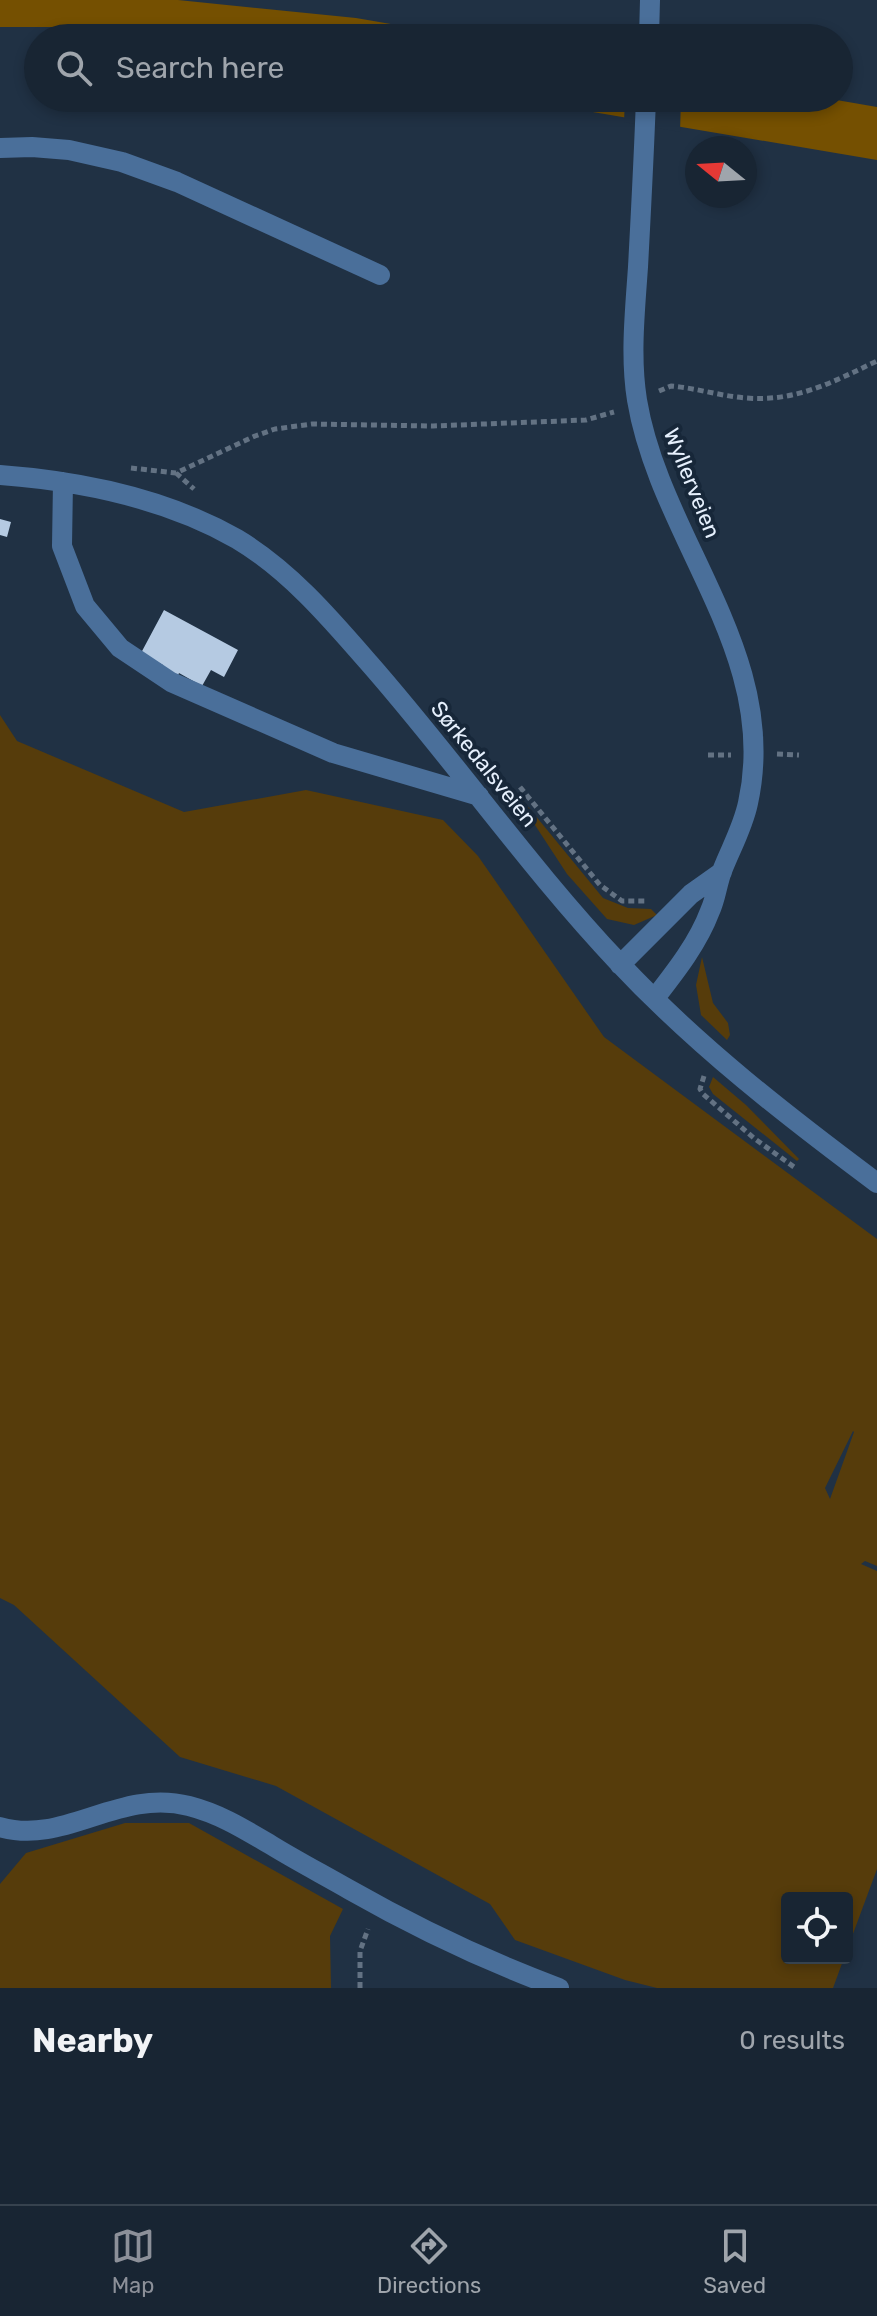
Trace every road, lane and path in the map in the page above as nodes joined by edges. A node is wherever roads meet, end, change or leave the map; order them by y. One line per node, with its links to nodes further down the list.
1 (645, 112): 5 (street, Wyllerveien)
2 (0, 148): 3 (street)
3 (380, 275)
4 (877, 361): 5 (path)
5 (637, 399): 6 (path); 11 (street, Wyllerveien)
6 (176, 473)
7 (0, 475): 8 (street, Sørkedalsveien)
8 (63, 482): 10 (street, Sørkedalsveien); 10 (street)
9 (520, 787): 12 (path)
10 (479, 796): 13 (street, Sørkedalsveien)
11 (722, 872): 13 (street); 14 (street, Wyllerveien)
12 (656, 904)
13 (620, 965): 14 (street, Sørkedalsveien)
14 (655, 998): 17 (street, Sørkedalsveien)
15 (707, 1072): 16 (path)
16 (794, 1167)
17 (877, 1183)
18 (0, 1827): 19 (street)
19 (376, 1905): 20 (path); 21 (street)
20 (360, 1988)
21 (559, 1988)

